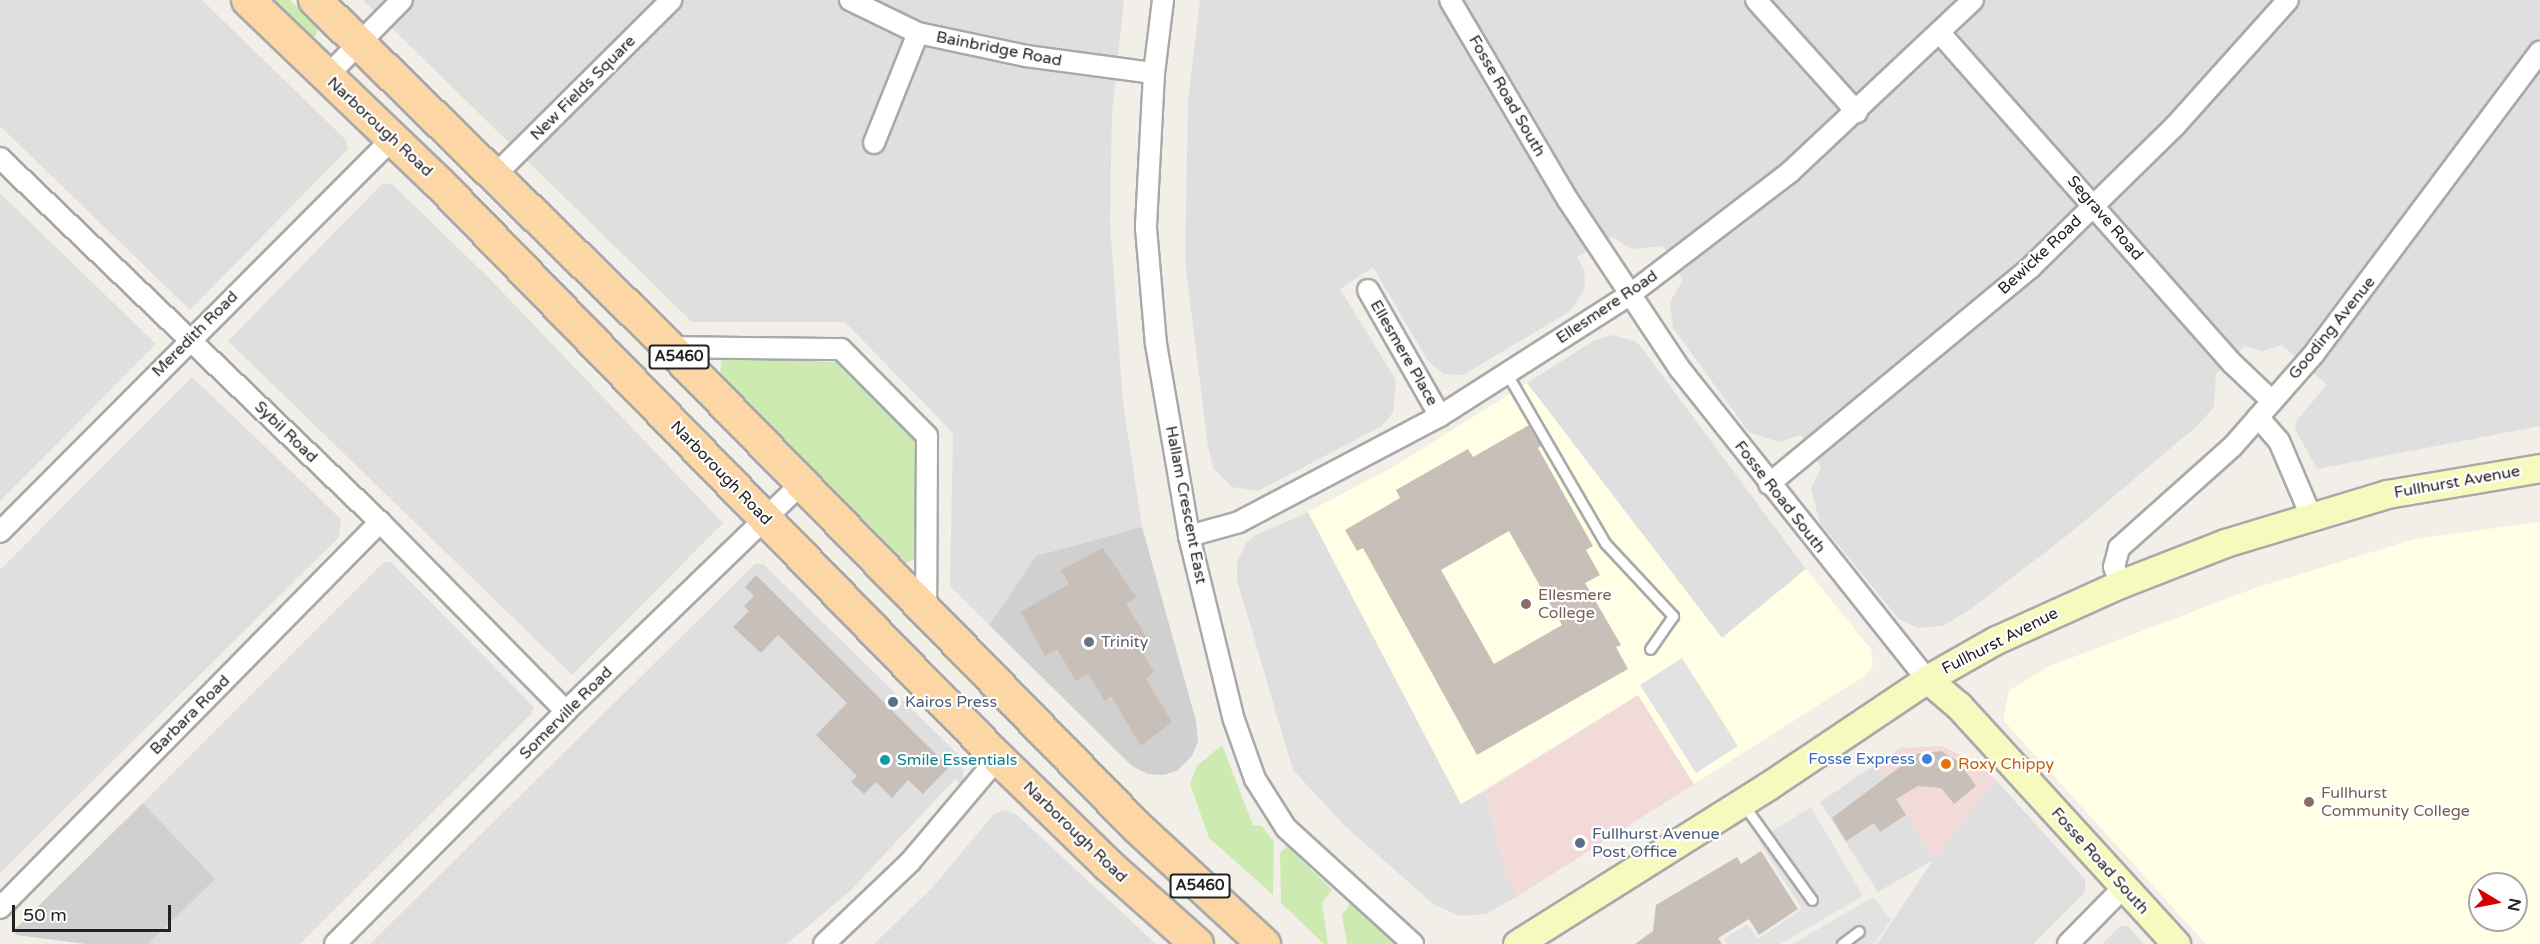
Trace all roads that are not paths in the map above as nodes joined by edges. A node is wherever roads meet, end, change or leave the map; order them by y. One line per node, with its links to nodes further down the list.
1 (248, 0): 16 (main road, Narborough Road / A5460)
2 (315, 0): 13 (main road, A5460)
3 (402, 0): 13 (street)
4 (671, 0): 21 (street, New Fields Square)
5 (850, 0): 11 (street, Bainbridge Road)
6 (1163, 0): 15 (street, Hallam Crescent East)
7 (1450, 0): 24 (street, Fosse Road South)
8 (1756, 0): 17 (street)
9 (1973, 0): 12 (street, Ellesmere Road)
10 (2288, 0): 22 (street, Bewicke Road)
11 (918, 33): 15 (street, Bainbridge Road); 19 (street)
12 (1940, 33): 17 (street, Ellesmere Road); 22 (street, Segrave Road)
13 (358, 42): 16 (street); 21 (main road, A5460)
14 (2540, 52): 28 (street, Gooding Avenue)
15 (1154, 73): 38 (street, Hallam Crescent East)
16 (327, 77): 18 (main road, Narborough Road / A5460)
17 (1857, 112): 24 (street, Ellesmere Road)
18 (392, 140): 25 (street, Meredith Road); 35 (main road, Narborough Road / A5460)
19 (874, 142)
20 (0, 158): 25 (street, Sybil Road)
21 (494, 176): 26 (main road, A5460)
22 (2093, 205): 28 (street, Segrave Road); 32 (street, Bewicke Road)
23 (1368, 290): 29 (street, Ellesmere Place)
24 (1628, 296): 27 (street, Ellesmere Road); 32 (street, Fosse Road South)
25 (189, 339): 36 (street, Sybil Road); 37 (street, Meredith Road)
26 (669, 346): 33 (main road, A5460); 40 (street)
27 (1507, 374): 29 (street, Ellesmere Road); 41 (lane)
28 (2272, 401): 30 (street, Gooding Avenue)
29 (1440, 416): 38 (street, Ellesmere Road)
30 (2258, 417): 34 (street); 39 (street, Gooding Avenue)
31 (2540, 468): 34 (street, Fullhurst Avenue)
32 (1769, 484): 42 (street, Fosse Road South)
33 (800, 485): 35 (street, Somerville Road); 40 (main road, A5460)
34 (2311, 516): 39 (street, Fullhurst Avenue)
35 (766, 518): 43 (street, Somerville Road); 44 (main road, Narborough Road / A5460)
36 (380, 522): 43 (street, Sybil Road); 48 (street, Barbara Road)
37 (0, 532)
38 (1189, 536): 50 (street, Hallam Crescent East)
39 (2120, 584): 42 (street, Fullhurst Avenue)
40 (926, 613): 55 (main road, A5460)
41 (1650, 649)
42 (1927, 679): 45 (street, Fullhurst Avenue); 46 (street, Fosse Road South)
43 (566, 711): 52 (street, Somerville Road)
44 (998, 758): 53 (street); 54 (main road, Narborough Road / A5460)
45 (1742, 802): 47 (lane); 51 (street, Fullhurst Avenue)
46 (2124, 887): 57 (street); 58 (street, Fosse Road South)
47 (1812, 900)
48 (0, 908)
49 (1860, 932): 56 (lane)
50 (1411, 943)
51 (1521, 943)
52 (335, 944)
53 (824, 944)
54 (1197, 944)
55 (1264, 944)
56 (1842, 944)
57 (2068, 944)
58 (2176, 944)

